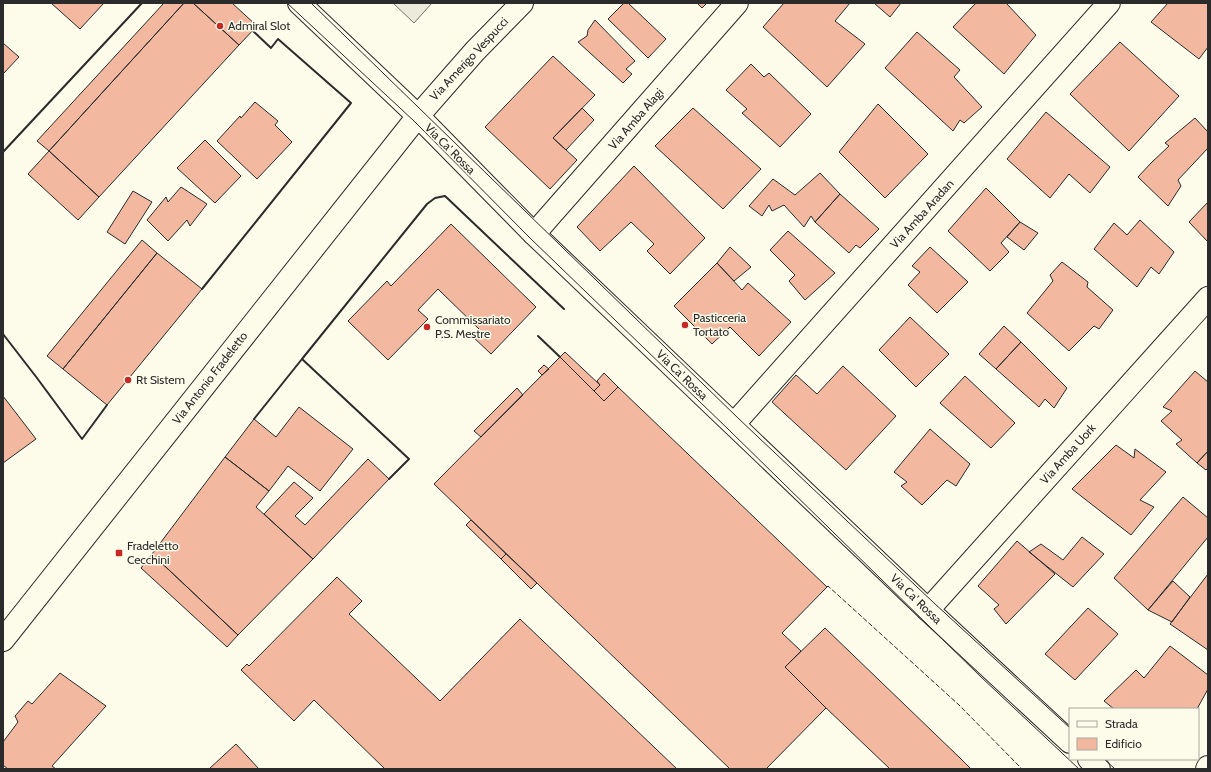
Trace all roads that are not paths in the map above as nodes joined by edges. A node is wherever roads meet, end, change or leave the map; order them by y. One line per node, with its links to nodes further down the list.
1 (299, 3): 5 (street, Via Ca' Rossa)
2 (522, 3): 5 (street, Via Amerigo Vespucci)
3 (737, 3): 6 (street, Via Amba Alagi)
4 (1109, 3): 8 (street, Via Amba Aradan)
5 (418, 116): 6 (street, Via Ca' Rossa); 10 (street, Via Antonio Fradeletto)
6 (534, 234): 8 (street, Via Ca' Rossa)
7 (1208, 298): 9 (street, Via Amba Uork)
8 (734, 424): 9 (street, Via Ca' Rossa)
9 (928, 610): 11 (street, Via Ca' Rossa)
10 (3, 640)
11 (1069, 741)
12 (1089, 760): 13 (street)
13 (1099, 769)

